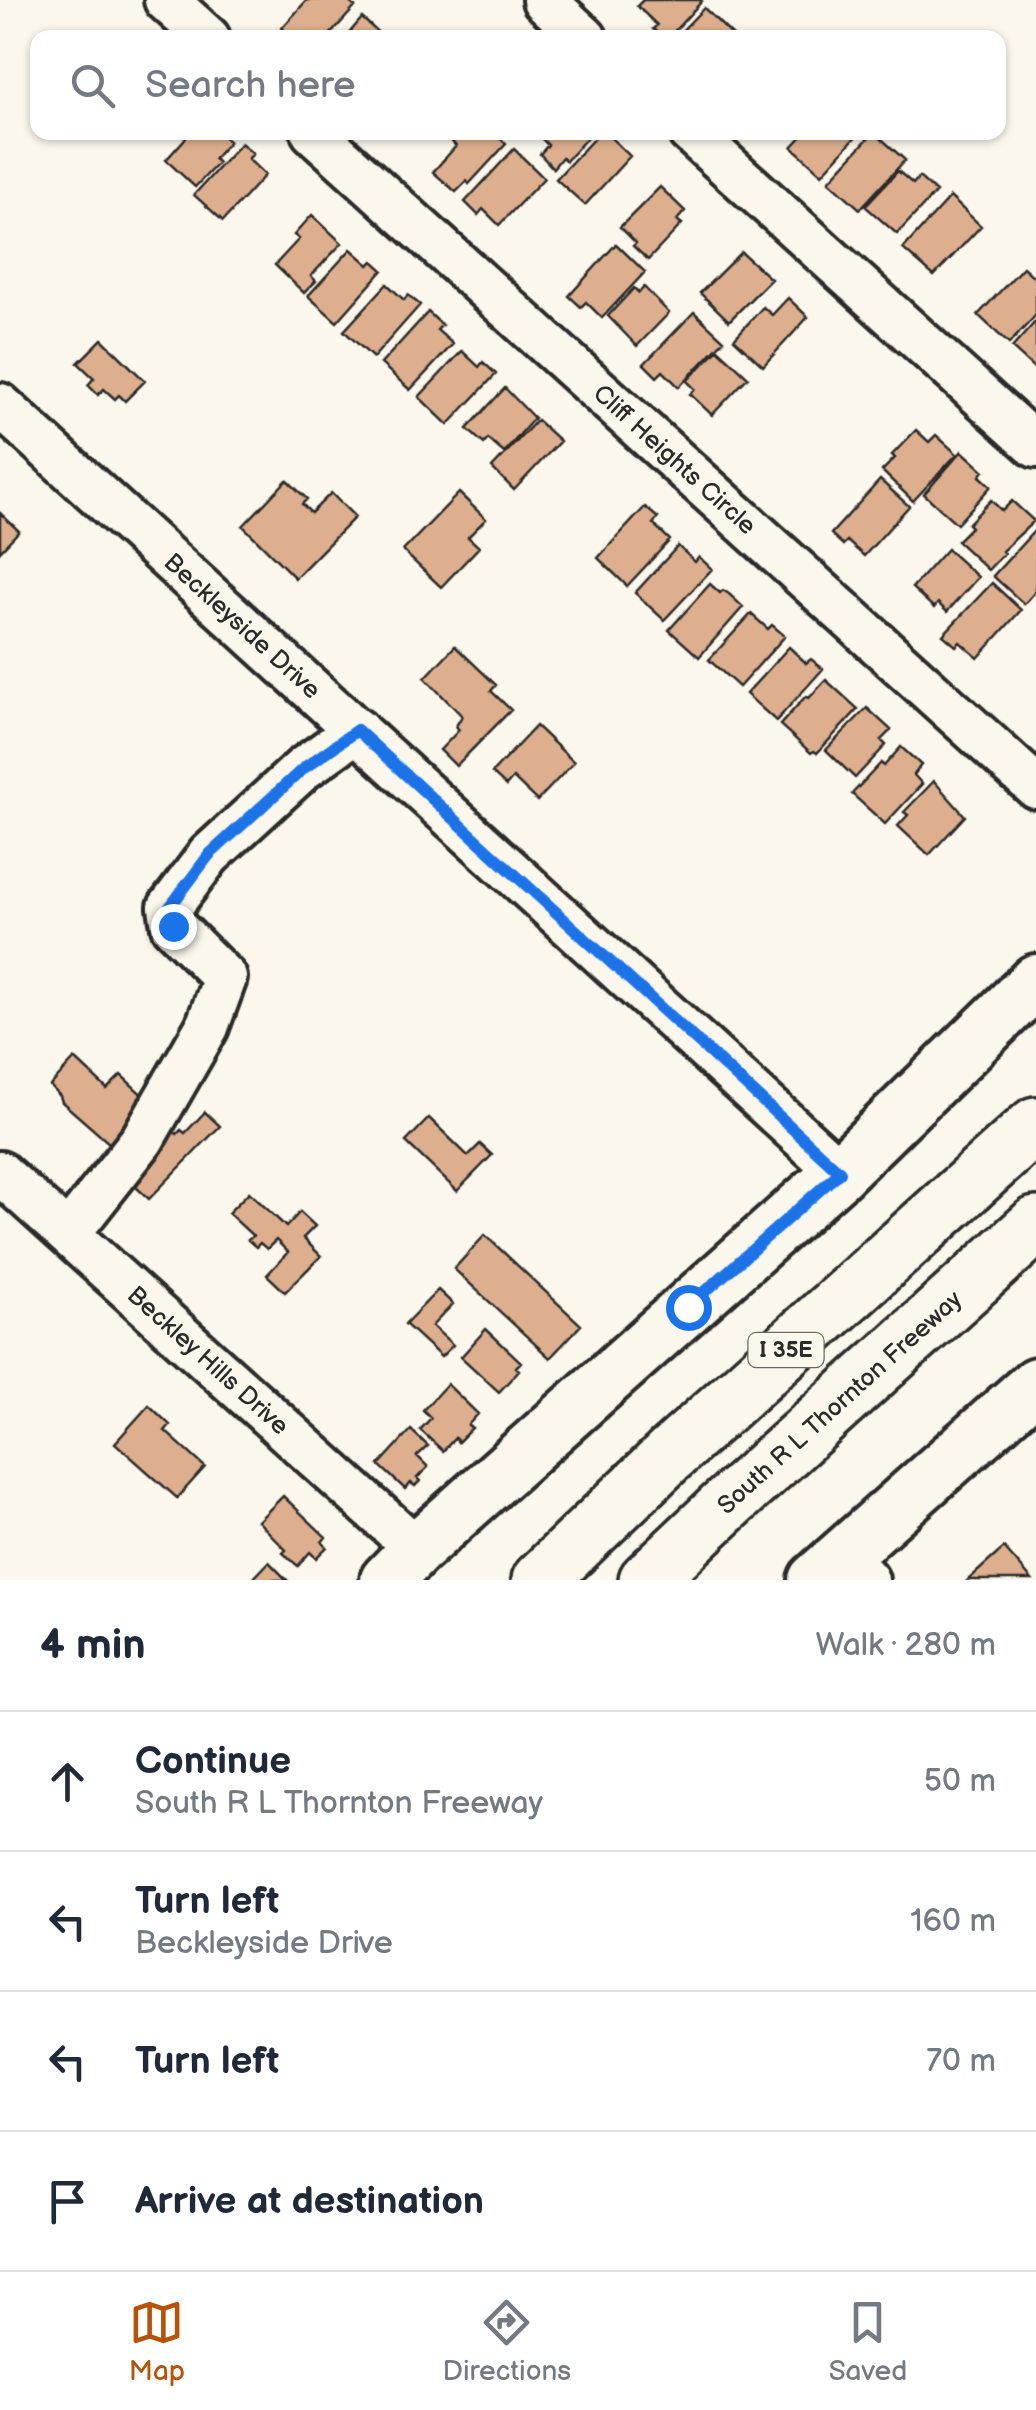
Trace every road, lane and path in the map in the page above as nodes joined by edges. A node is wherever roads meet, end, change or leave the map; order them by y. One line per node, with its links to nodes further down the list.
1 (166, 0): 3 (street)
2 (544, 0): 4 (street)
3 (199, 30)
4 (576, 30)
5 (321, 140): 10 (street, Cliff Heights Circle)
6 (699, 140): 8 (street)
7 (0, 405): 9 (street, Beckleyside Drive)
8 (1036, 446)
9 (357, 730): 13 (street, Beckleyside Drive); 16 (street)
10 (1036, 788)
11 (1036, 981): 13 (main road)
12 (1036, 1125): 20 (highway, I 35E)
13 (840, 1172): 18 (main road)
14 (0, 1173): 16 (street, Beckley Hills Drive)
15 (1036, 1225): 21 (highway, South R L Thornton Freeway / I 35E)
16 (68, 1234): 18 (street, Beckley Hills Drive)
17 (1036, 1384): 19 (main road)
18 (402, 1565)
19 (842, 1571)
20 (540, 1580)
21 (647, 1580)

